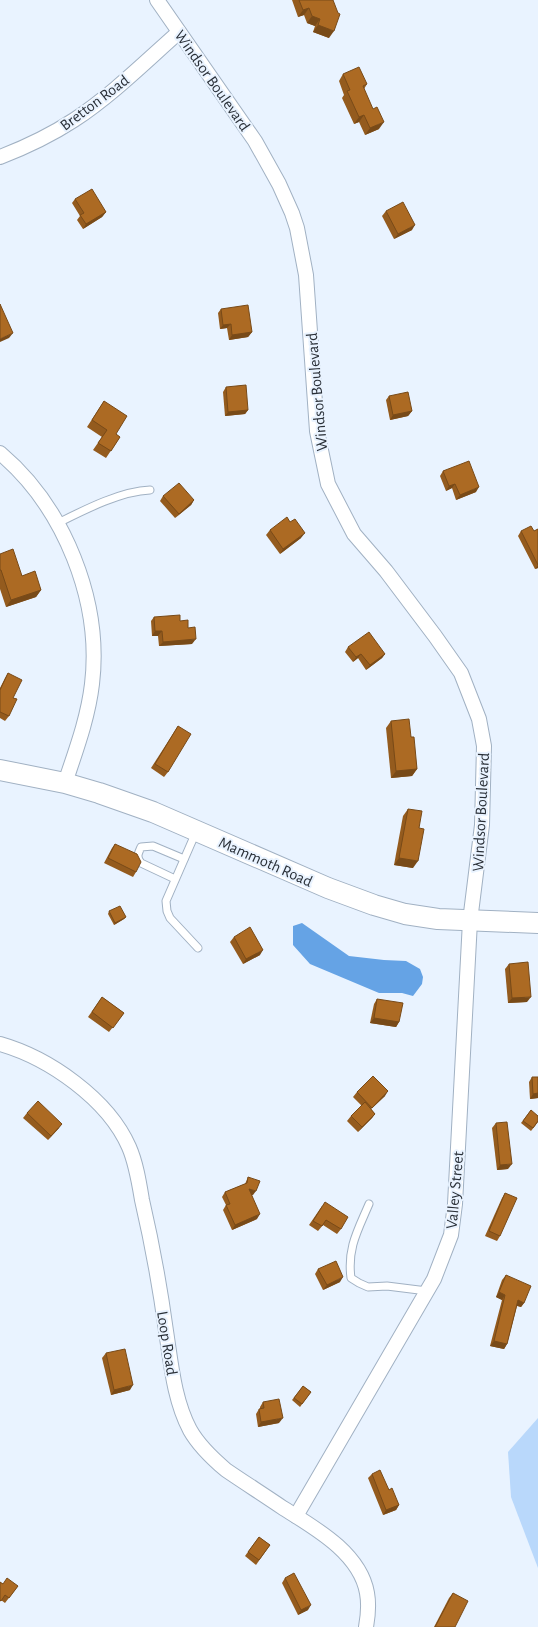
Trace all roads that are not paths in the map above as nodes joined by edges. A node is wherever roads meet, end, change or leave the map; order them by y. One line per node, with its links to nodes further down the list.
1 (157, 0): 2 (street, Windsor Boulevard)
2 (179, 32): 3 (street, Bretton Road); 12 (street, Windsor Boulevard)
3 (0, 157)
4 (0, 453): 6 (street)
5 (150, 490): 6 (lane)
6 (58, 523): 8 (street)
7 (0, 770): 8 (main road, Mammoth Road)
8 (65, 783): 9 (main road, Mammoth Road)
9 (197, 830): 10 (lane); 12 (main road, Mammoth Road)
10 (184, 859): 11 (lane); 11 (lane)
11 (175, 879): 14 (lane)
12 (470, 921): 13 (main road, Mammoth Road); 17 (street, Valley Street)
13 (538, 923)
14 (198, 948)
15 (0, 1044): 18 (street, Loop Road)
16 (369, 1204): 17 (lane)
17 (427, 1291): 18 (street, Valley Street)
18 (296, 1516): 19 (street, Loop Road)
19 (366, 1627)

